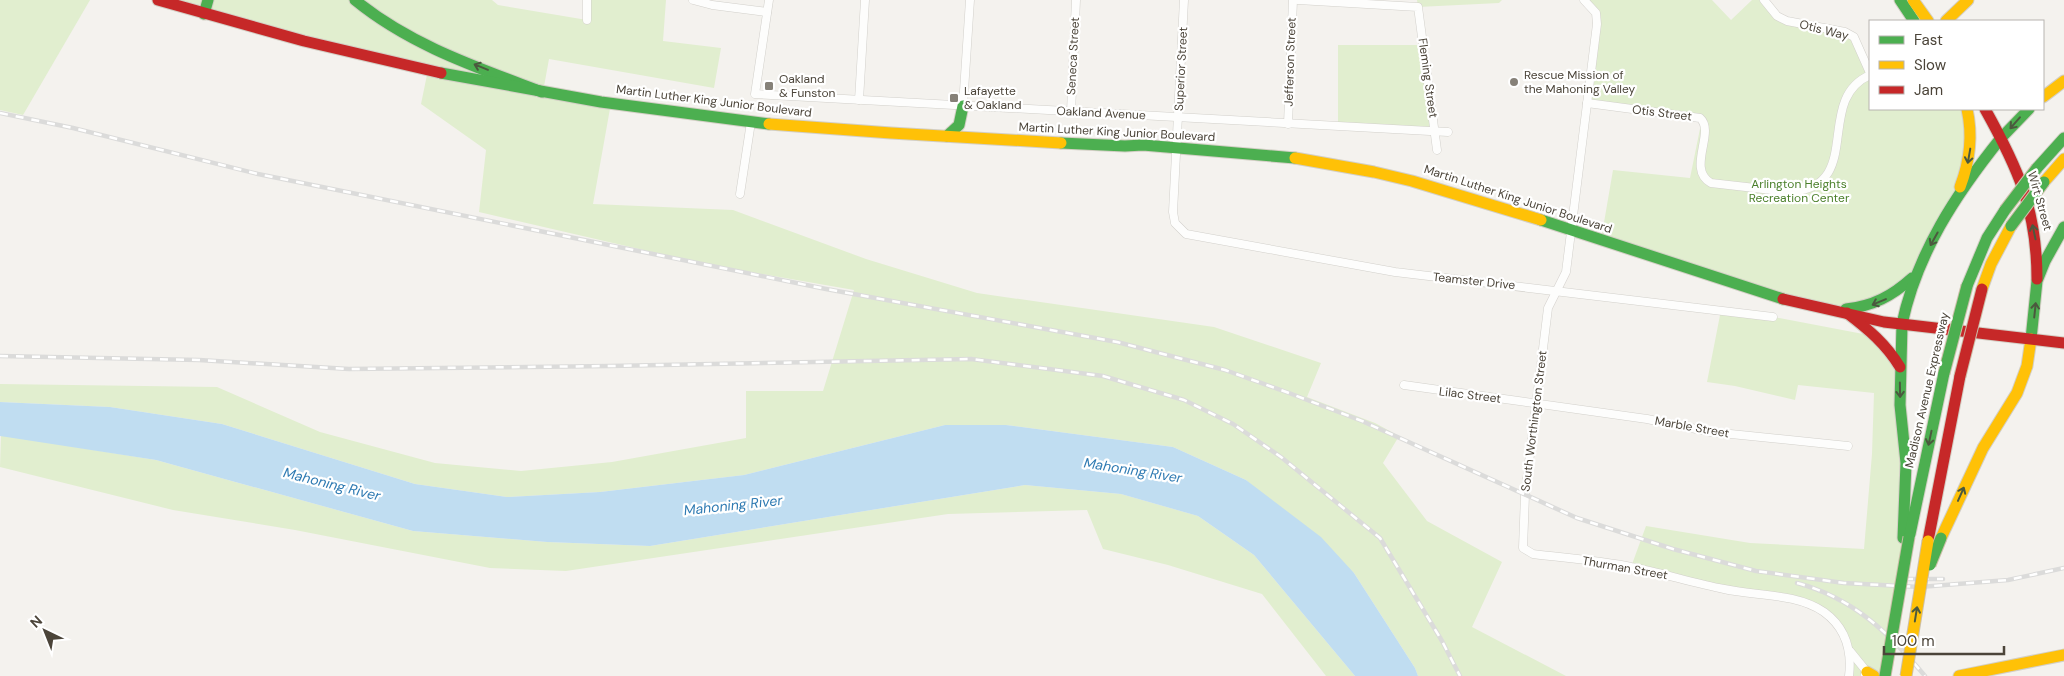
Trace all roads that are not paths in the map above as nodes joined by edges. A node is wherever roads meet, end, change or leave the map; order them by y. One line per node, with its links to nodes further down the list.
1 (158, 0): 20 (main road, Martin Luther King Junior Boulevard)
2 (208, 0): 20 (main road)
3 (355, 0): 28 (main road, one-way to 3)
4 (587, 0): 21 (street)
5 (693, 0): 18 (street)
6 (769, 0): 19 (street)
7 (864, 0): 30 (street)
8 (970, 0): 32 (street)
9 (1076, 0): 36 (street, Seneca Street)
10 (1184, 0): 37 (street, Superior Street)
11 (1293, 0): 39 (street, Jefferson Street)
12 (1298, 0): 40 (street, Fleming Street)
13 (1584, 0): 31 (street, South Worthington Street)
14 (1764, 0): 25 (street, Otis Way)
15 (1900, 0): 22 (main road)
16 (1913, 0): 23 (main road)
17 (1968, 0): 24 (main road)
18 (702, 1): 19 (street)
19 (768, 12): 30 (street, Oakland Avenue)
20 (204, 14): 28 (main road, Martin Luther King Junior Boulevard)
21 (587, 20)
22 (1913, 20)
23 (1927, 20)
24 (1947, 20)
25 (1869, 72)
26 (1869, 75): 31 (street, Otis Street)
27 (2064, 81): 29 (main road)
28 (542, 92): 38 (main road, Martin Luther King Junior Boulevard)
29 (2044, 96)
30 (859, 100): 32 (street, Oakland Avenue)
31 (1587, 104): 52 (street, South Worthington Street)
32 (964, 106): 36 (street, Oakland Avenue); 42 (main road)
33 (1967, 110): 49 (main road, one-way to 49)
34 (1986, 110): 43 (main road, Wirt Street)
35 (2028, 110): 43 (main road, one-way to 43)
36 (1071, 112): 37 (street, Oakland Avenue)
37 (1178, 118): 39 (street, Oakland Avenue); 45 (street, Superior Street)
38 (751, 122): 42 (main road, Martin Luther King Junior Boulevard); 48 (street)
39 (1288, 124): 40 (street, Oakland Avenue)
40 (1435, 131): 41 (street, Oakland Avenue); 46 (street, Fleming Street)
41 (1448, 132)
42 (947, 136): 45 (main road, Martin Luther King Junior Boulevard)
43 (2001, 138): 49 (main road); 54 (main road, Wirt Street, one-way to 43)
44 (2064, 138): 65 (main road, Madison Avenue Expressway, one-way to 65, bridge)
45 (1177, 148): 51 (street, Superior Street); 52 (main road, Martin Luther King Junior Boulevard)
46 (1437, 150)
47 (2064, 159): 67 (main road, bridge)
48 (740, 194)
49 (1954, 201): 53 (main road, one-way to 53)
50 (2064, 227): 54 (main road)
51 (1178, 228): 55 (street, Teamster Drive)
52 (1571, 229): 55 (street, South Worthington Street); 56 (main road, Martin Luther King Junior Boulevard)
53 (1914, 277): 56 (main road, one-way to 56); 58 (main road)
54 (2037, 281): 59 (main road, Wirt Street, one-way to 54)
55 (1556, 291): 57 (street, Teamster Drive); 63 (street, South Worthington Street)
56 (1841, 312): 58 (main road, Martin Luther King Junior Boulevard); 61 (main road)
57 (1774, 317)
58 (1902, 324): 59 (main road, Martin Luther King Junior Boulevard); 61 (main road)
59 (2031, 339): 60 (main road, Martin Luther King Junior Boulevard); 67 (main road, Wirt Street, one-way to 59, bridge)
60 (2064, 343)
61 (1900, 368): 65 (main road, one-way to 65)
62 (1404, 386): 63 (street, Lilac Street)
63 (1537, 403): 64 (street, Marble Street); 66 (street, South Worthington Street)
64 (1848, 446)
65 (1906, 538): 72 (main road, Madison Avenue Expressway, bridge)
66 (1526, 551): 68 (street, Thurman Street)
67 (1920, 587): 73 (main road, one-way to 67, bridge)
68 (1850, 651): 70 (street); 71 (street)
69 (2064, 656): 74 (main road)
70 (1868, 675)
71 (1849, 676)
72 (1885, 676)
73 (1906, 676)
74 (1960, 676)

